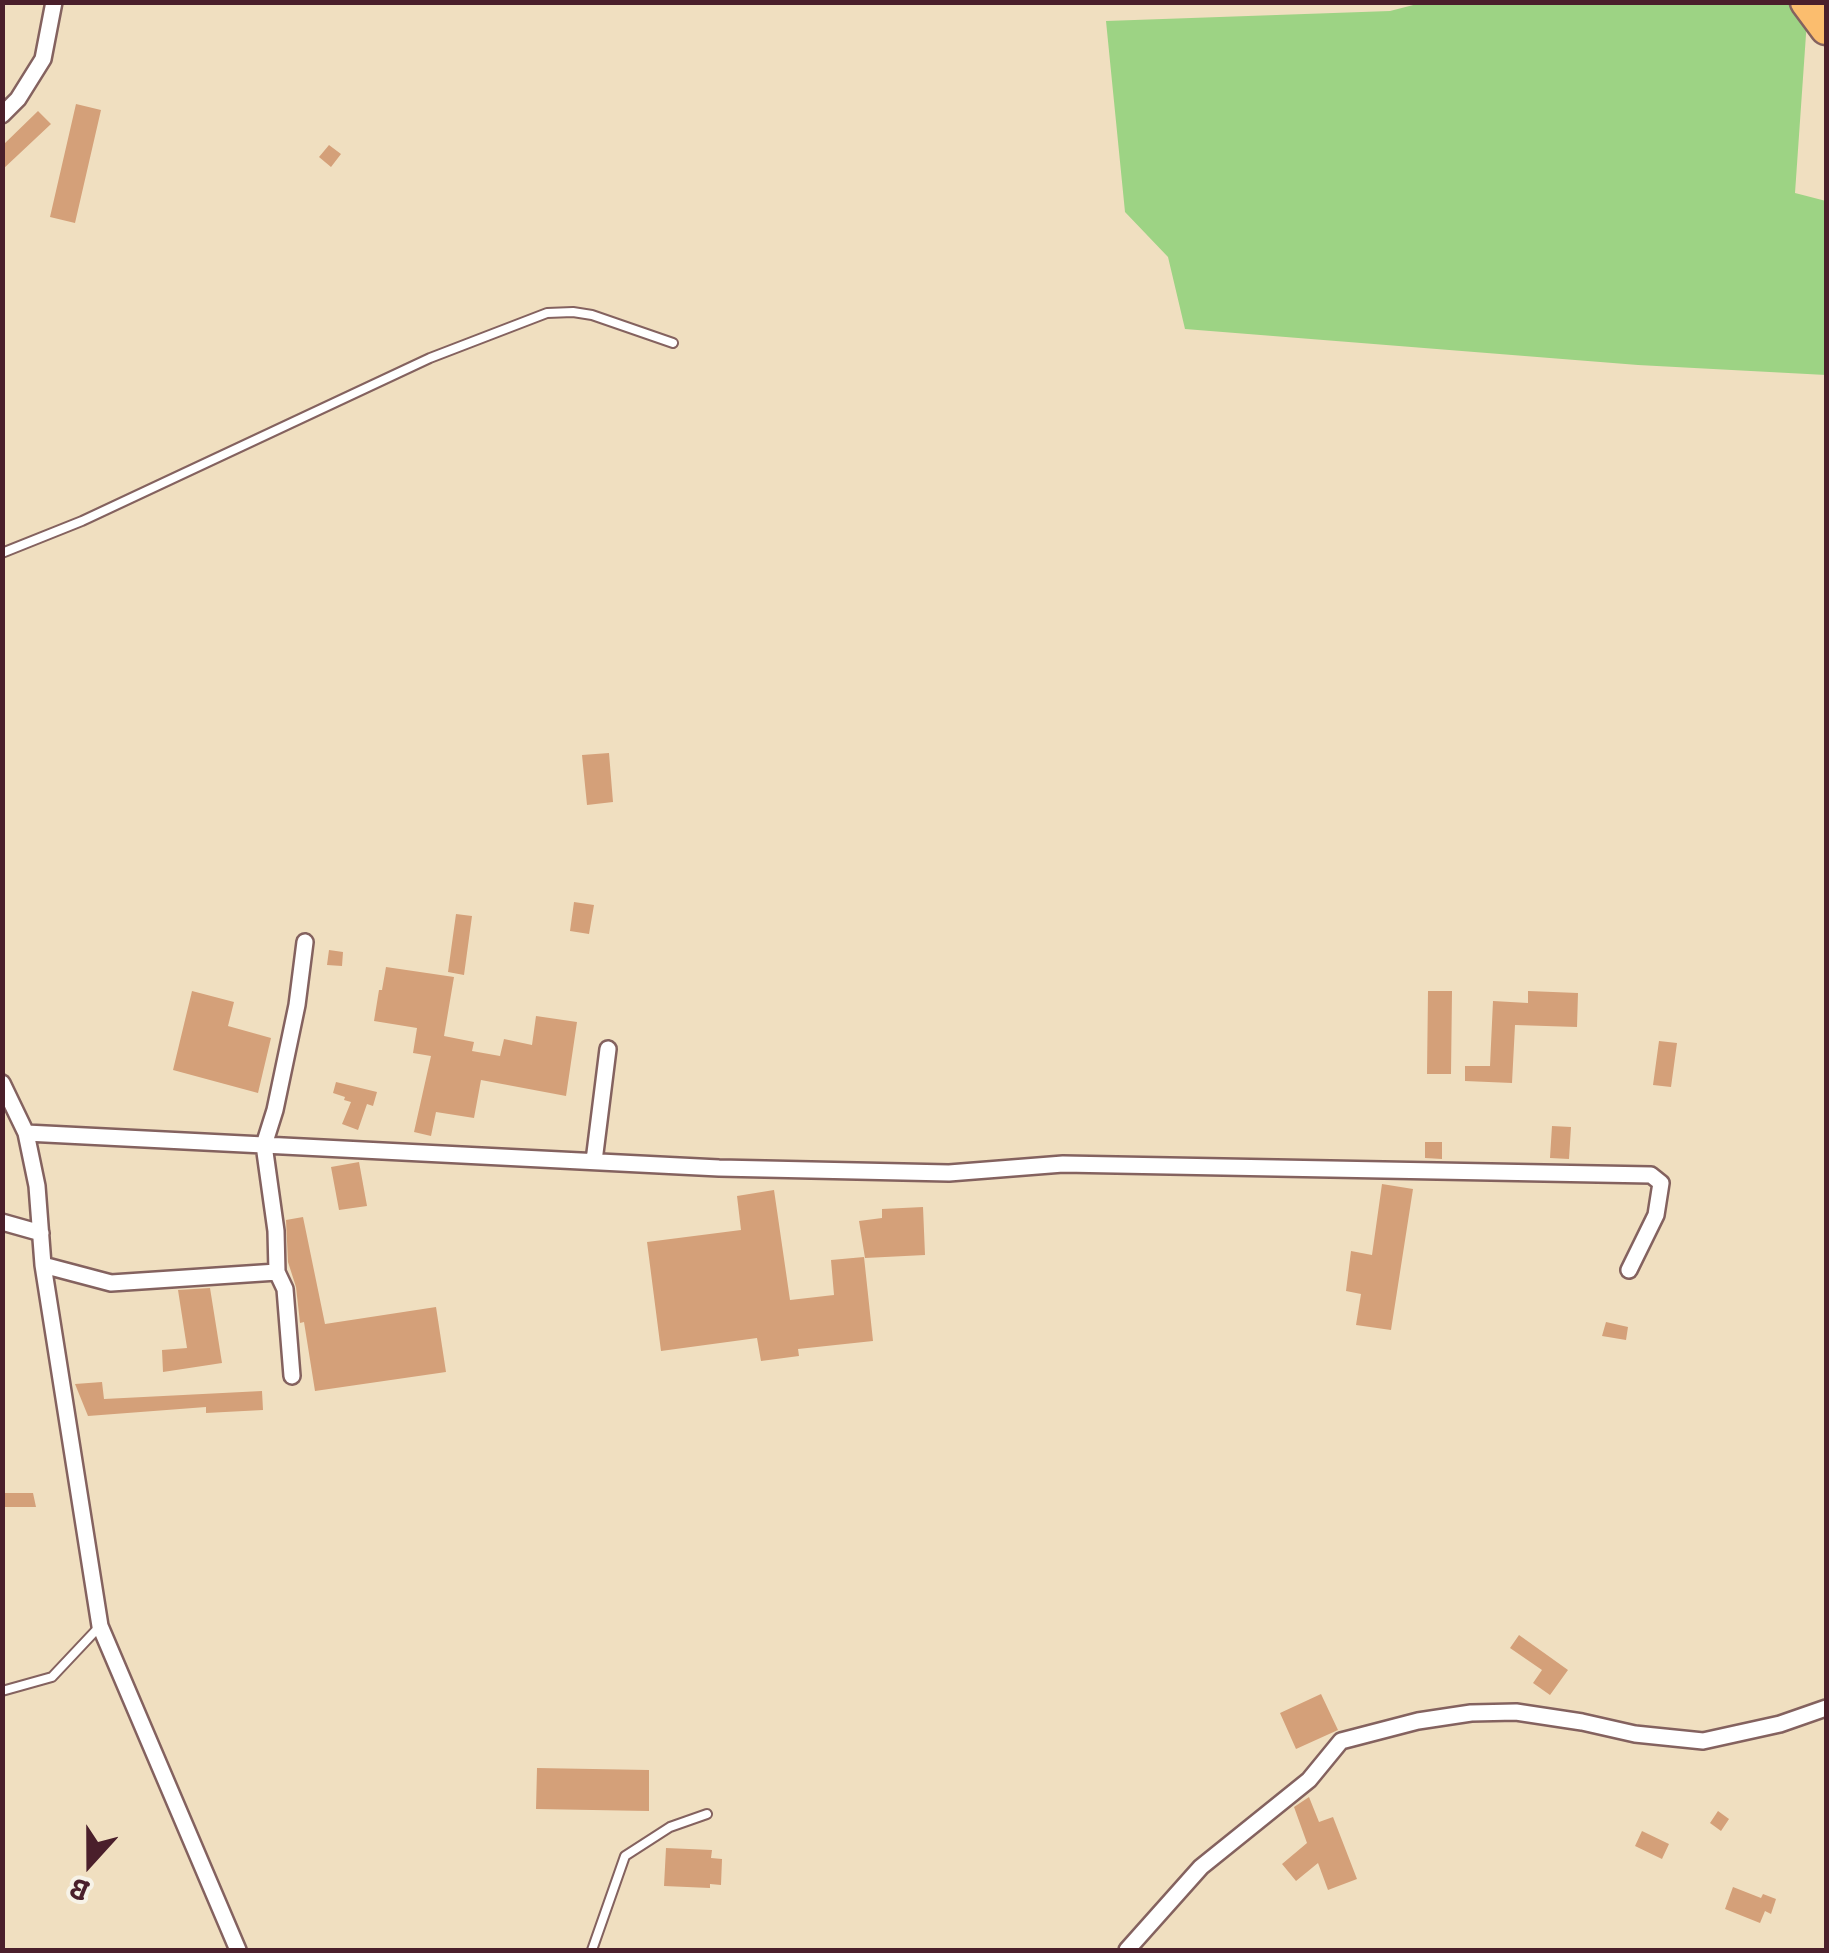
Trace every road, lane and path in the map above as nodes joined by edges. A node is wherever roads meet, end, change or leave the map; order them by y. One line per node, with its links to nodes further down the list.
1 (54, 2): 4 (street)
2 (1806, 2): 3 (highway)
3 (1826, 30)
4 (2, 115)
5 (673, 343): 6 (lane)
6 (2, 553)
7 (305, 942): 11 (street)
8 (608, 1049): 12 (street)
9 (2, 1083): 10 (street)
10 (26, 1132): 11 (street); 14 (street)
11 (264, 1145): 12 (street); 17 (street)
12 (594, 1162): 16 (street)
13 (2, 1222): 14 (street)
14 (41, 1233): 15 (street)
15 (44, 1265): 17 (street); 19 (street)
16 (1629, 1270)
17 (277, 1272): 18 (street)
18 (292, 1376)
19 (100, 1626): 20 (lane); 23 (street)
20 (2, 1691)
21 (1826, 1708): 25 (street)
22 (707, 1814): 24 (lane)
23 (241, 1950)
24 (592, 1950)
25 (1127, 1950)

